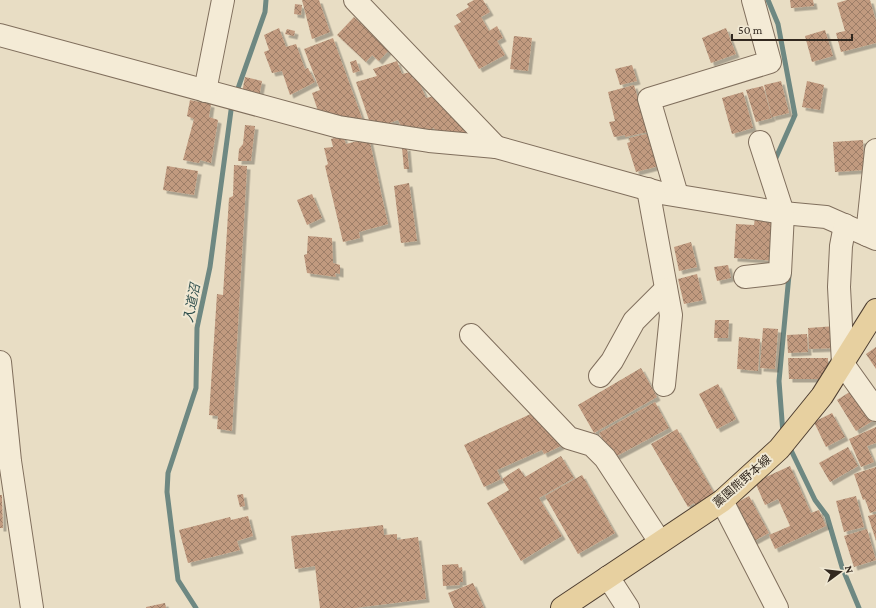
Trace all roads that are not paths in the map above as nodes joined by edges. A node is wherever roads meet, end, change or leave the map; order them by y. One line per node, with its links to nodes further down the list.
1 (224, 0): 5 (street)
2 (355, 0): 7 (street)
3 (753, 0): 10 (street)
4 (0, 35): 5 (street)
5 (205, 91): 7 (street)
6 (760, 142): 11 (street)
7 (496, 147): 9 (street)
8 (876, 150): 13 (street)
9 (648, 189): 10 (street); 15 (street)
10 (677, 195): 11 (street)
11 (793, 214): 12 (street); 14 (street)
12 (845, 225): 13 (street); 19 (street)
13 (872, 237)
14 (745, 277)
15 (666, 289): 20 (street); 21 (street)
16 (876, 310): 19 (main road, 藁園熊野本線)
17 (471, 335): 24 (street)
18 (0, 362): 26 (street)
19 (843, 364): 22 (street); 23 (main road, 藁園熊野本線)
20 (600, 376)
21 (664, 384)
22 (876, 410)
23 (722, 501): 24 (main road, 藁園熊野本線); 29 (street)
24 (660, 542): 25 (main road, 藁園熊野本線)
25 (608, 577): 27 (main road, 藁園熊野本線); 28 (street)
26 (32, 608)
27 (562, 608)
28 (628, 608)
29 (777, 608)

